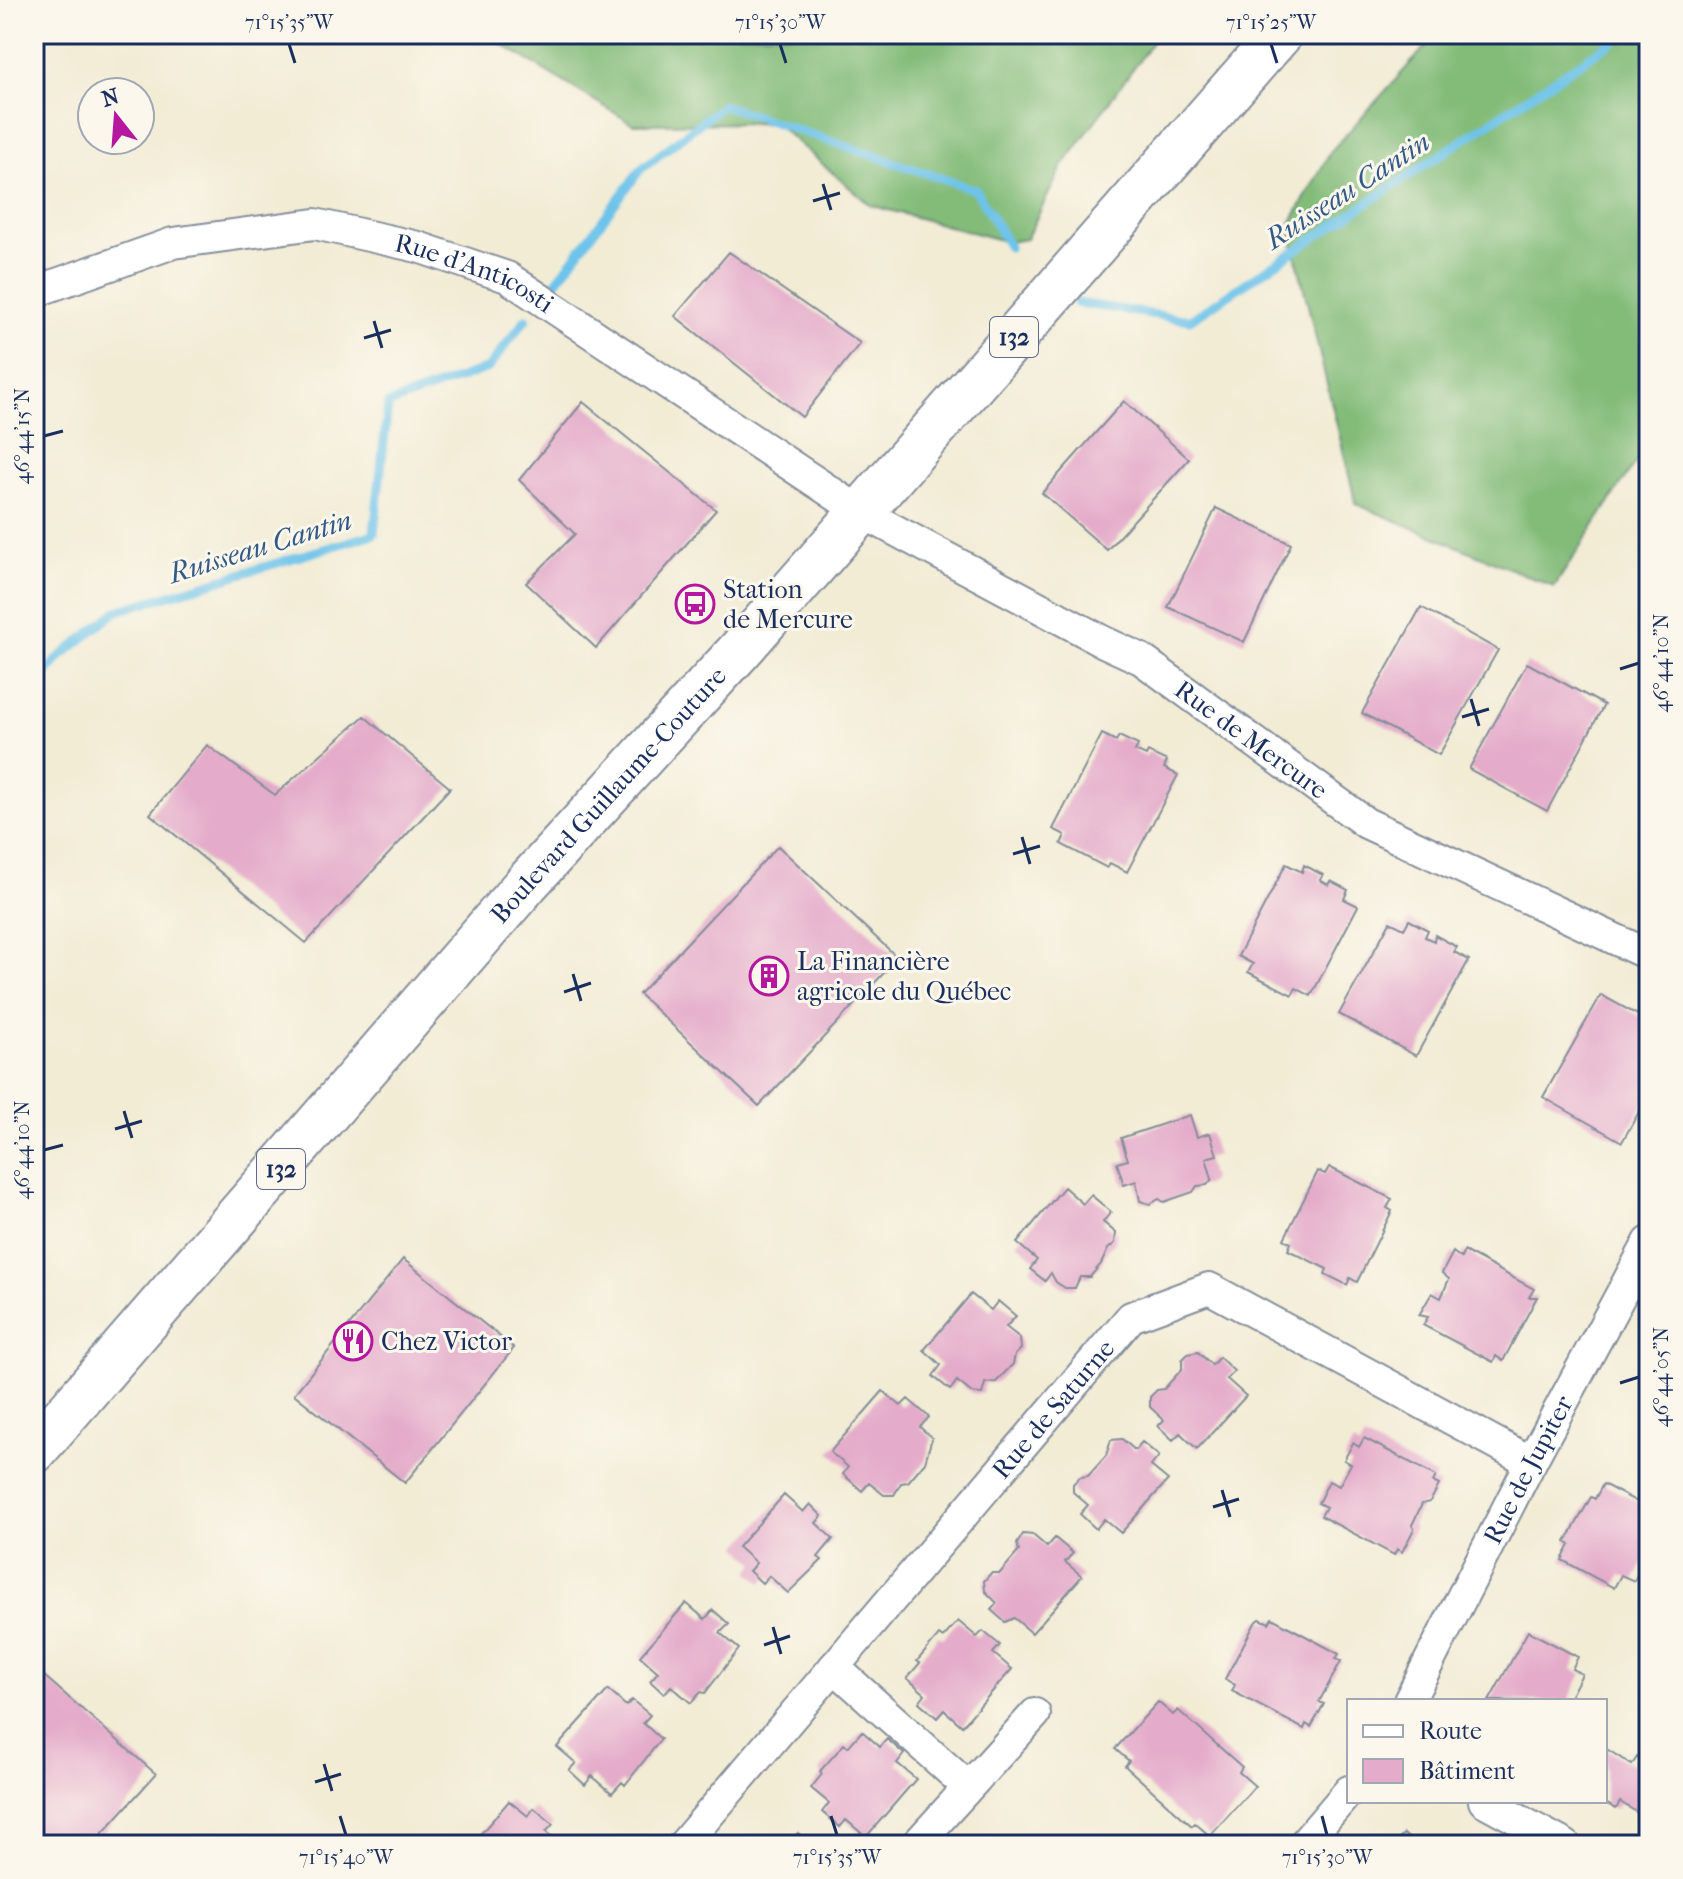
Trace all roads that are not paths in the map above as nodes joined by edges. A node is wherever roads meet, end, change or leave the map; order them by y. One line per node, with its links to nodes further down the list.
1 (1280, 34): 3 (main road, Boulevard Guillaume-Couture / 132)
2 (34, 292): 3 (street, Rue d'Anticosti)
3 (861, 512): 4 (street, Rue de Mercure); 6 (main road, Boulevard Guillaume-Couture / 132)
4 (1649, 955)
5 (1649, 1242): 7 (street, Rue de Jupiter)
6 (34, 1451)
7 (1531, 1462): 8 (street, Rue de Saturne); 9 (street, Rue de Jupiter)
8 (834, 1667): 11 (street); 14 (street, Rue de Saturne)
9 (1410, 1699)
10 (1035, 1714): 11 (street)
11 (968, 1787): 15 (street)
12 (1347, 1793): 16 (street)
13 (1488, 1803): 17 (street)
14 (683, 1845)
15 (916, 1845)
16 (1303, 1845)
17 (1565, 1845)

